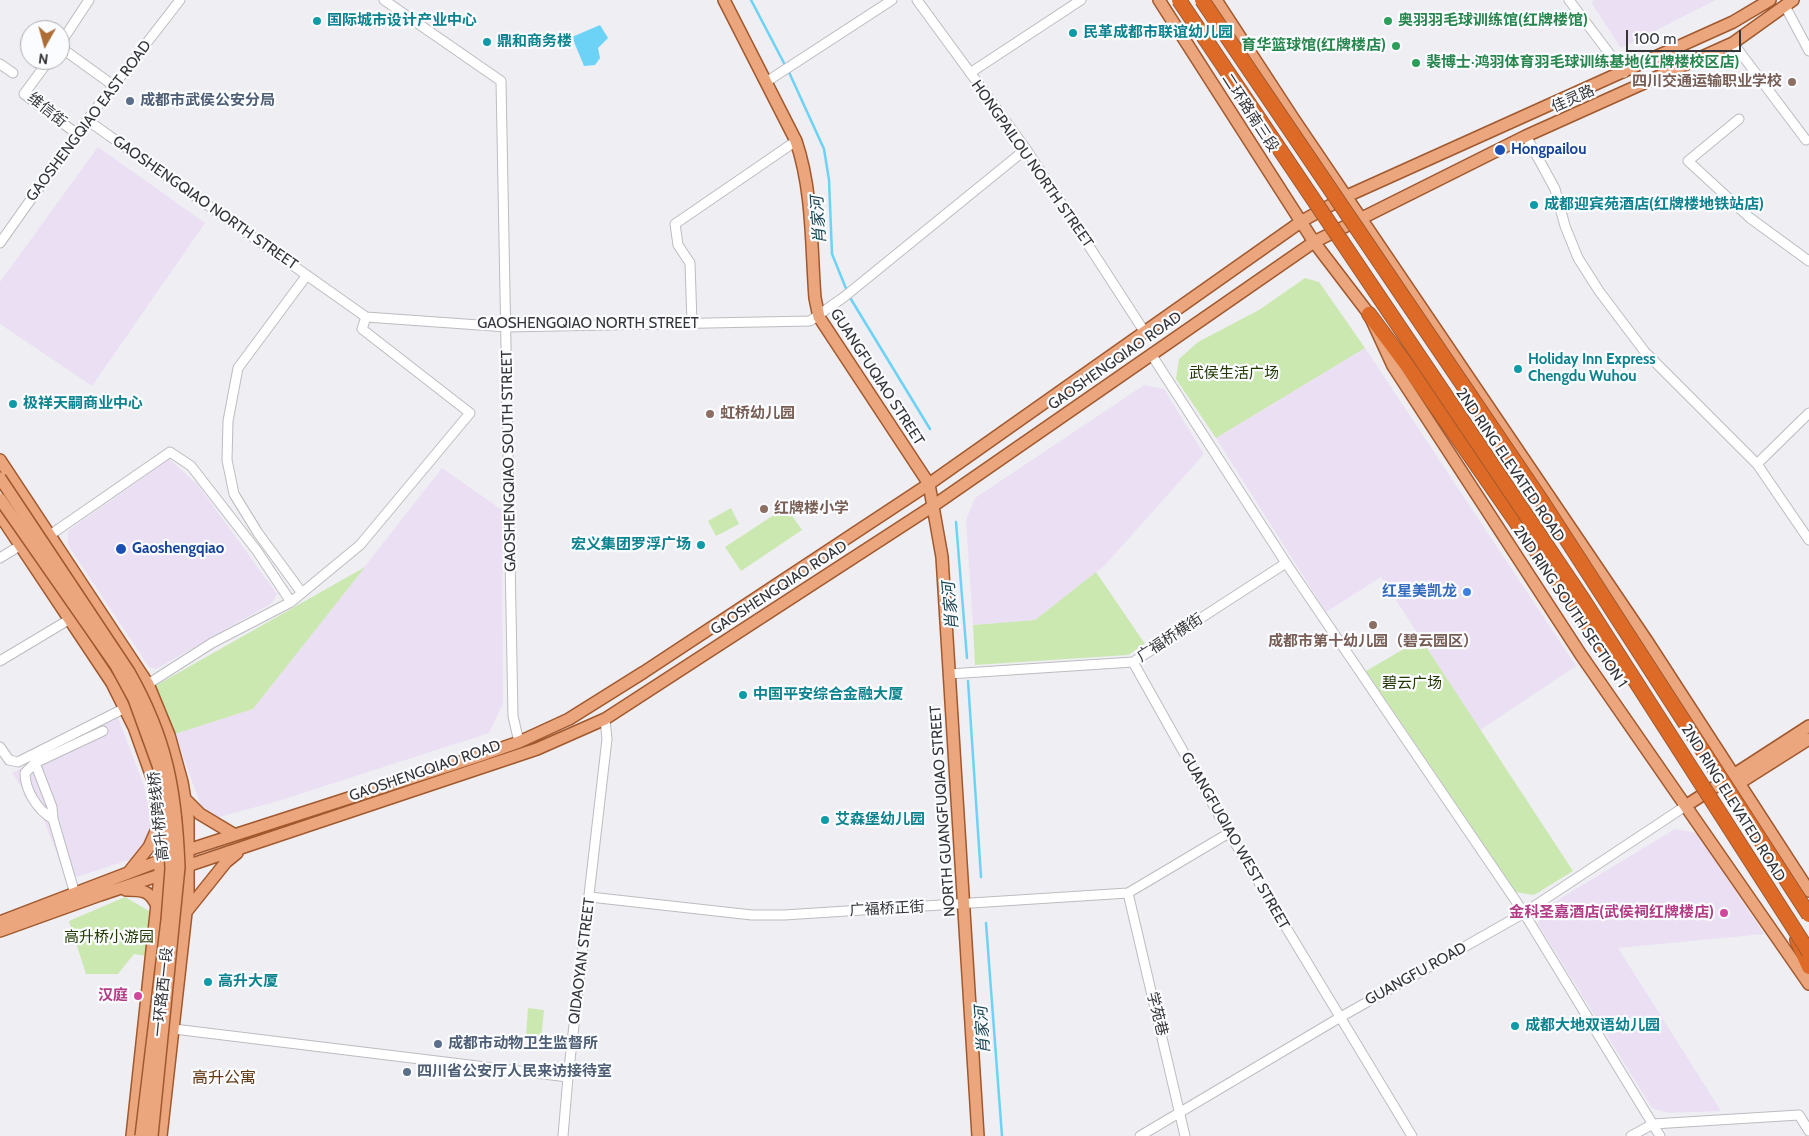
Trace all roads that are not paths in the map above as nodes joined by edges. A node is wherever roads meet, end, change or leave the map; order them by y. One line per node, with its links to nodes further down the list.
1 (89, 0): 15 (street)
2 (180, 0): 25 (street, GAOSHENGQIAO EAST ROAD)
3 (384, 0): 44 (street, GAOSHENGQIAO SOUTH STREET)
4 (724, 0): 24 (main road, GUANGFUQIAO STREET)
5 (892, 0): 24 (street)
6 (917, 0): 22 (street, HONGPAILOU NORTH STREET)
7 (1081, 0): 22 (street)
8 (1159, 0): 35 (main road, 二环路南三段)
9 (1178, 0): 67 (highway, 2ND RING ELEVATED ROAD, bridge)
10 (1202, 0): 98 (highway, 2ND RING ELEVATED ROAD, bridge)
11 (1216, 0): 33 (main road)
12 (1569, 0): 23 (street)
13 (1770, 0): 23 (main road, 佳灵路)
14 (1789, 3): 16 (main road, 佳灵路); 17 (street)
15 (70, 30)
16 (1733, 43): 29 (main road, 佳灵路); 31 (street)
17 (1809, 51)
18 (70, 53): 25 (street)
19 (0, 64): 21 (street)
20 (42, 70): 28 (street, 维信街)
21 (13, 73)
22 (970, 73): 32 (street, HONGPAILOU NORTH STREET)
23 (1624, 73): 33 (main road, 佳灵路)
24 (766, 82): 30 (main road, GUANGFUQIAO STREET)
25 (114, 86): 27 (street, GAOSHENGQIAO EAST ROAD)
26 (1739, 119): 38 (street)
27 (87, 120): 28 (street, GAOSHENGQIAO EAST ROAD); 39 (street, GAOSHENGQIAO NORTH STREET)
28 (78, 134): 36 (street, GAOSHENGQIAO EAST ROAD)
29 (1526, 136): 34 (main road, 佳灵路); 49 (street)
30 (796, 140): 42 (main road, GUANGFUQIAO STREET); 43 (street)
31 (1806, 140)
32 (1026, 149): 42 (street, GAOSHENGQIAO NORTH STREET); 45 (street, HONGPAILOU NORTH STREET)
33 (1347, 196): 34 (main road); 35 (main road, GAOSHENGQIAO ROAD)
34 (1362, 218): 37 (main road, GAOSHENGQIAO ROAD); 76 (main road)
35 (1302, 221): 37 (main road, 二环路南三段); 45 (main road, GAOSHENGQIAO ROAD)
36 (2, 236)
37 (1314, 242): 40 (main road, 2ND RING SOUTH SECTION 1); 46 (main road, GAOSHENGQIAO ROAD)
38 (1809, 261)
39 (307, 275): 41 (street, GAOSHENGQIAO NORTH STREET); 60 (street)
40 (1369, 314): 67 (highway, bridge); 78 (main road, 2ND RING SOUTH SECTION 1)
41 (366, 317): 44 (street, GAOSHENGQIAO NORTH STREET); 60 (street)
42 (818, 317): 43 (street, GAOSHENGQIAO NORTH STREET); 51 (main road, GUANGFUQIAO STREET)
43 (692, 323): 44 (street, GAOSHENGQIAO NORTH STREET)
44 (507, 327): 73 (street, GAOSHENGQIAO SOUTH STREET)
45 (1144, 331): 51 (main road, GAOSHENGQIAO ROAD)
46 (1151, 354): 53 (main road, GAOSHENGQIAO ROAD); 59 (street)
47 (1809, 413): 49 (street)
48 (0, 460): 55 (main road, 一环路西一段)
49 (1757, 464): 56 (street)
50 (0, 478): 113 (main road, 高升桥跨线桥, bridge)
51 (929, 484): 53 (main road, NORTH GUANGFUQIAO STREET); 73 (main road, GAOSHENGQIAO ROAD)
52 (0, 499): 112 (main road, 高升桥跨线桥, bridge)
53 (933, 506): 65 (main road, NORTH GUANGFUQIAO STREET); 69 (main road, GAOSHENGQIAO ROAD)
54 (0, 514): 57 (main road, 一环路西一段)
55 (50, 535): 61 (street); 66 (main road, 一环路西一段)
56 (1809, 540)
57 (21, 545): 58 (street); 62 (main road, 一环路西一段)
58 (0, 558)
59 (1286, 564): 64 (street, 广福桥横街); 97 (street)
60 (302, 593): 61 (street)
61 (291, 602): 66 (street)
62 (70, 619): 63 (street); 68 (main road, 一环路西一段)
63 (0, 662)
64 (1133, 662): 65 (street, 广福桥横街); 81 (street, GUANGFUQIAO WEST STREET)
65 (949, 674): 94 (main road, NORTH GUANGFUQIAO STREET)
66 (148, 684): 77 (main road, 一环路西一段)
67 (1653, 706): 100 (highway, 2ND RING ELEVATED ROAD, bridge)
68 (125, 708): 74 (street); 80 (main road, 一环路西一段)
69 (605, 719): 83 (main road, GAOSHENGQIAO ROAD); 93 (street, QIDAOYAN STREET)
70 (1809, 726): 76 (main road)
71 (103, 731): 75 (street)
72 (1809, 739): 76 (main road)
73 (519, 742): 82 (main road, GAOSHENGQIAO ROAD)
74 (0, 747)
75 (35, 763): 79 (street); 79 (street)
76 (1736, 780): 78 (main road); 89 (main road)
77 (185, 799): 82 (main road); 84 (main road, 一环路西一段)
78 (1687, 806): 97 (street, GUANGFU ROAD); 104 (main road, 2ND RING SOUTH SECTION 1)
79 (53, 819): 91 (street)
80 (159, 822): 85 (main road, 一环路西一段); 87 (main road)
81 (1228, 833): 90 (street, 广福桥正街); 105 (street, GUANGFUQIAO WEST STREET)
82 (235, 835): 84 (main road, GAOSHENGQIAO ROAD)
83 (242, 848): 86 (main road, GAOSHENGQIAO ROAD); 96 (main road)
84 (188, 850): 85 (main road, GAOSHENGQIAO ROAD); 86 (main road, 一环路西一段)
85 (160, 861): 87 (main road, GAOSHENGQIAO ROAD); 88 (main road, 一环路西一段)
86 (188, 868): 88 (main road, GAOSHENGQIAO ROAD); 96 (main road, 一环路西一段)
87 (129, 872): 91 (main road, GAOSHENGQIAO ROAD)
88 (160, 876): 92 (main road, GAOSHENGQIAO ROAD); 95 (main road, 一环路西一段)
89 (1809, 891)
90 (1128, 893): 94 (street, 广福桥正街); 108 (street, 学苑巷)
91 (76, 894): 99 (main road, GAOSHENGQIAO ROAD)
92 (100, 895): 95 (main road); 101 (main road)
93 (590, 897): 94 (street, 广福桥正街); 107 (street, QIDAOYAN STREET)
94 (964, 904): 116 (main road, NORTH GUANGFUQIAO STREET)
95 (157, 907): 111 (main road, 一环路西一段)
96 (186, 912): 106 (main road, 一环路西一段)
97 (1524, 913): 105 (street, GUANGFU ROAD); 109 (street)
98 (1809, 915)
99 (0, 922)
100 (1791, 925): 102 (highway, 2ND RING ELEVATED ROAD, bridge); 103 (highway, bridge)
101 (0, 931)
102 (1809, 952)
103 (1809, 967)
104 (1809, 984)
105 (1339, 1018): 108 (street, GUANGFU ROAD); 119 (street, GUANGFUQIAO WEST STREET)
106 (174, 1029): 107 (street); 114 (main road, 一环路西一段)
107 (568, 1077): 115 (street, QIDAOYAN STREET)
108 (1181, 1113): 117 (street, GUANGFU ROAD); 118 (street, 学苑巷)
109 (1653, 1124): 110 (street); 120 (street); 121 (street)
110 (1809, 1131)
111 (132, 1136)
112 (141, 1136)
113 (152, 1136)
114 (161, 1136)
115 (563, 1136)
116 (978, 1136)
117 (1140, 1136)
118 (1185, 1136)
119 (1412, 1136)
120 (1632, 1136)
121 (1660, 1136)

